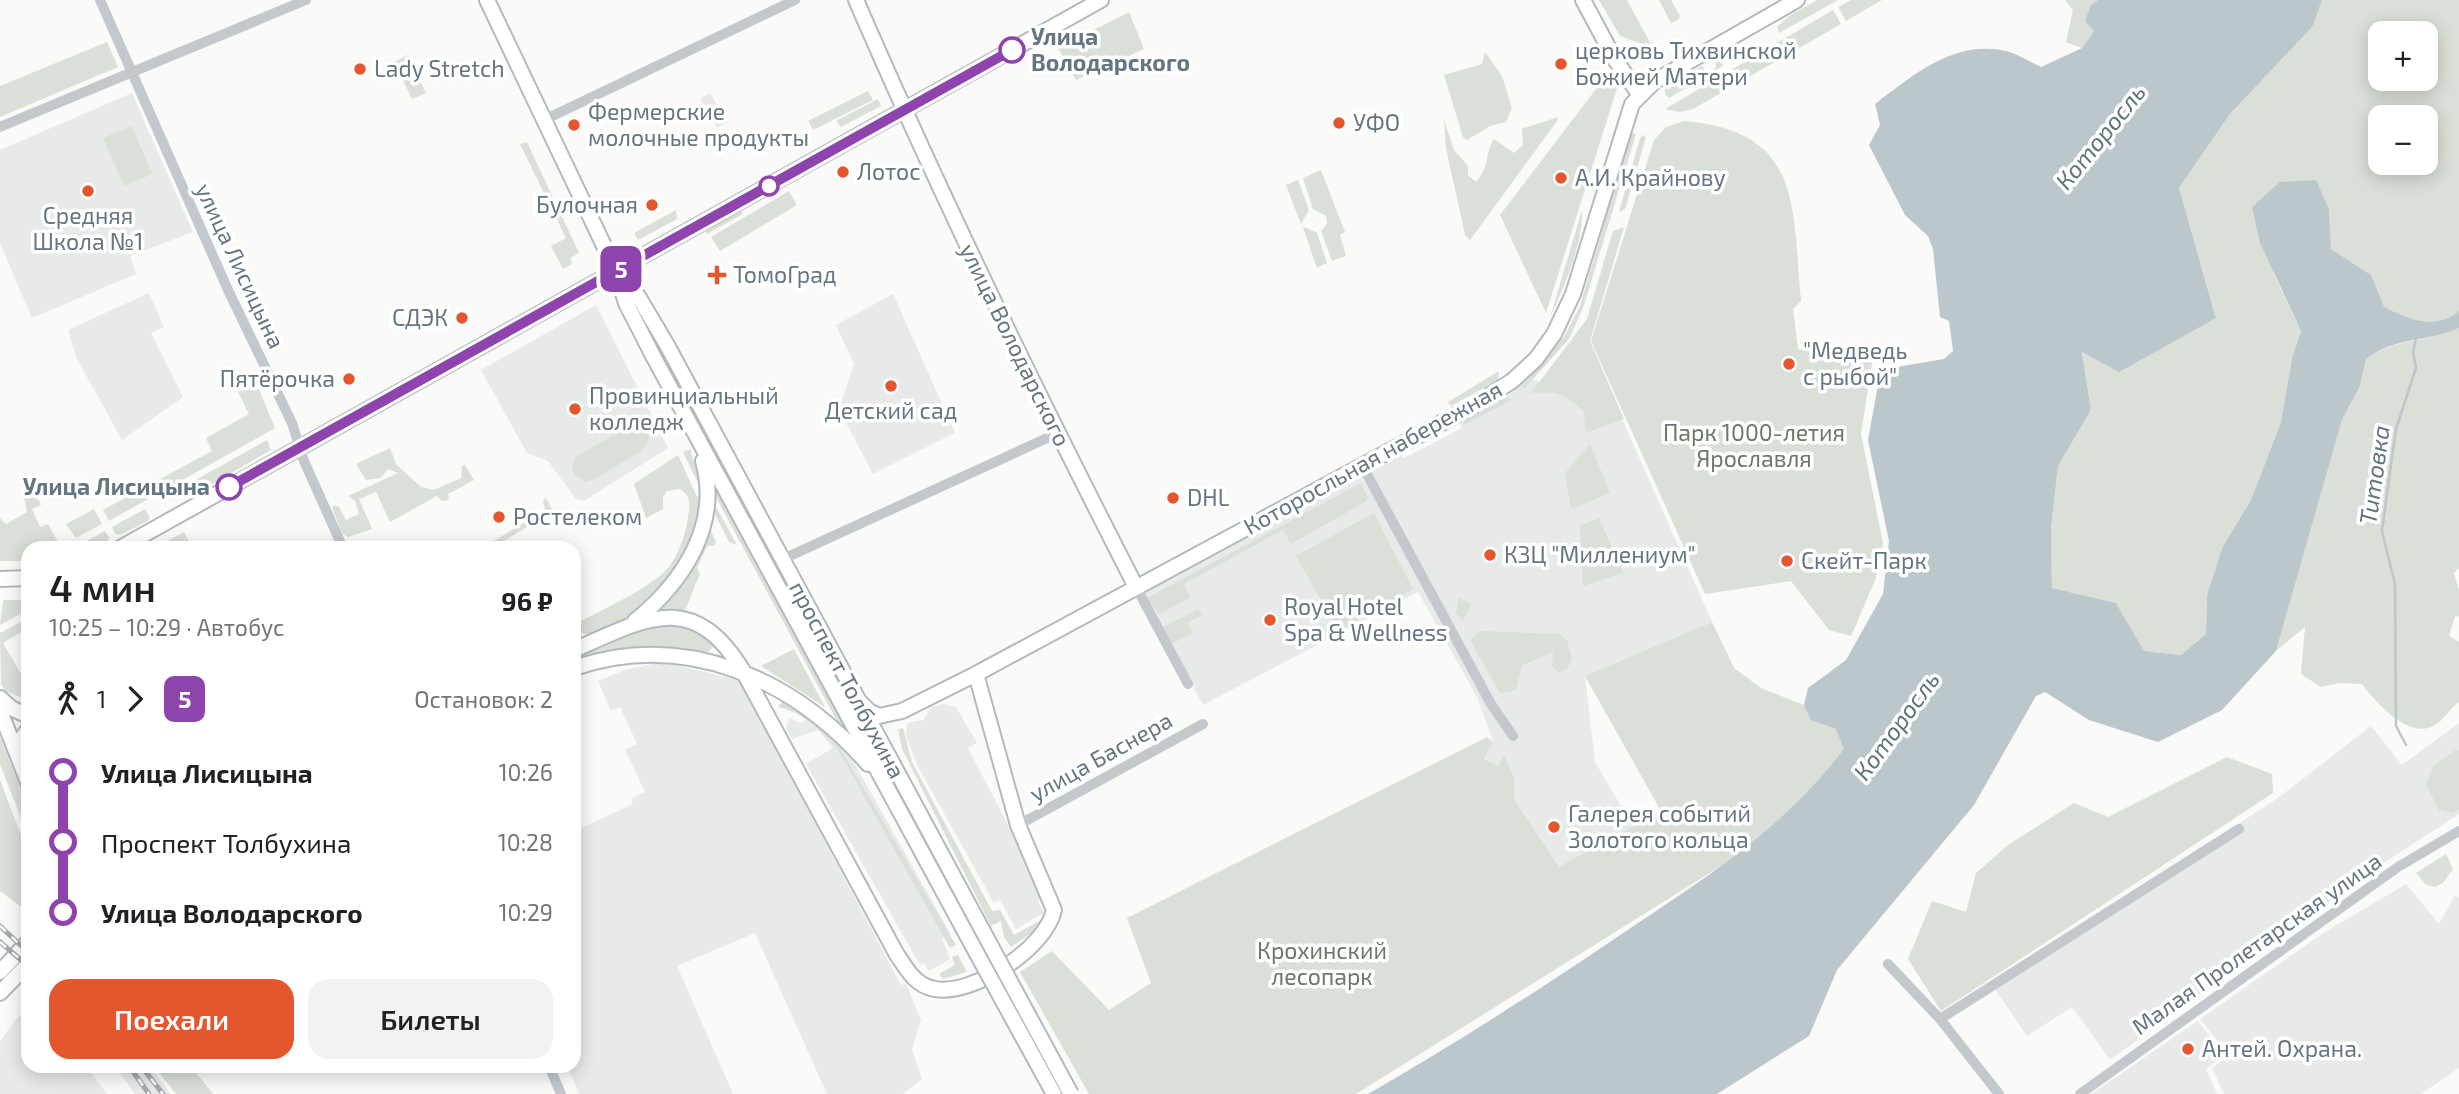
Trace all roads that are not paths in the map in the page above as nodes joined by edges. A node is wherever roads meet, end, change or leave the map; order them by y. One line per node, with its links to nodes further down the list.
1 (100, 0): 9 (street, улица Лисицына)
2 (306, 0): 9 (street)
3 (486, 0): 12 (main road, проспект Толбухина)
4 (795, 0): 12 (street)
5 (856, 0): 11 (main road, улица Володарского)
6 (1583, 0): 10 (main road)
7 (1797, 0): 10 (main road)
8 (1099, 1): 11 (main road)
9 (132, 73): 13 (street); 17 (street, улица Лисицына)
10 (1639, 94): 18 (main road, Которосльная набережная)
11 (904, 110): 14 (main road); 15 (main road, улица Володарского)
12 (544, 120): 14 (main road, проспект Толбухина)
13 (0, 127)
14 (616, 271): 16 (main road, проспект Толбухина); 17 (main road); 21 (main road, проспект Толбухина)
15 (1056, 434): 21 (street); 24 (main road, улица Володарского)
16 (696, 436): 25 (main road); 46 (main road, проспект Толбухина)
17 (300, 447): 19 (main road); 20 (street, улица Лисицына)
18 (1362, 466): 24 (main road, Которосльная набережная); 41 (street)
19 (133, 541)
20 (340, 541)
21 (783, 559): 35 (main road, проспект Толбухина)
22 (21, 578): 23 (main road)
23 (0, 579)
24 (1136, 587): 31 (main road, Которосльная набережная); 32 (street, улица Володарского)
25 (628, 626): 26 (main road); 27 (main road)
26 (718, 637): 28 (main road); 30 (main road)
27 (581, 647)
28 (706, 660): 29 (main road); 30 (main road)
29 (581, 667)
30 (743, 671): 33 (main road); 36 (main road)
31 (976, 674): 38 (main road, Которосльная набережная); 47 (main road)
32 (1188, 684)
33 (784, 691): 36 (main road); 46 (main road)
34 (0, 698): 39 (main road)
35 (857, 699): 38 (main road); 43 (main road, проспект Толбухина)
36 (764, 708): 47 (main road)
37 (0, 710): 44 (main road)
38 (902, 710): 43 (main road)
39 (21, 713)
40 (1203, 723): 47 (street, улица Баснера)
41 (1513, 736)
42 (21, 739): 44 (main road)
43 (889, 758): 59 (main road, проспект Толбухина, bridge)
44 (19, 760): 45 (main road)
45 (21, 765)
46 (889, 789): 58 (main road, проспект Толбухина, bridge)
47 (1018, 825)
48 (2239, 829): 55 (street)
49 (2459, 831): 61 (street, Малая Пролетарская улица)
50 (21, 950): 53 (main road)
51 (1888, 964): 55 (street)
52 (21, 971): 54 (main road)
53 (0, 972)
54 (0, 993)
55 (1940, 1019): 60 (street)
56 (552, 1073): 57 (street)
57 (561, 1094)
58 (1054, 1094)
59 (1071, 1094)
60 (1999, 1094)
61 (2080, 1094)

